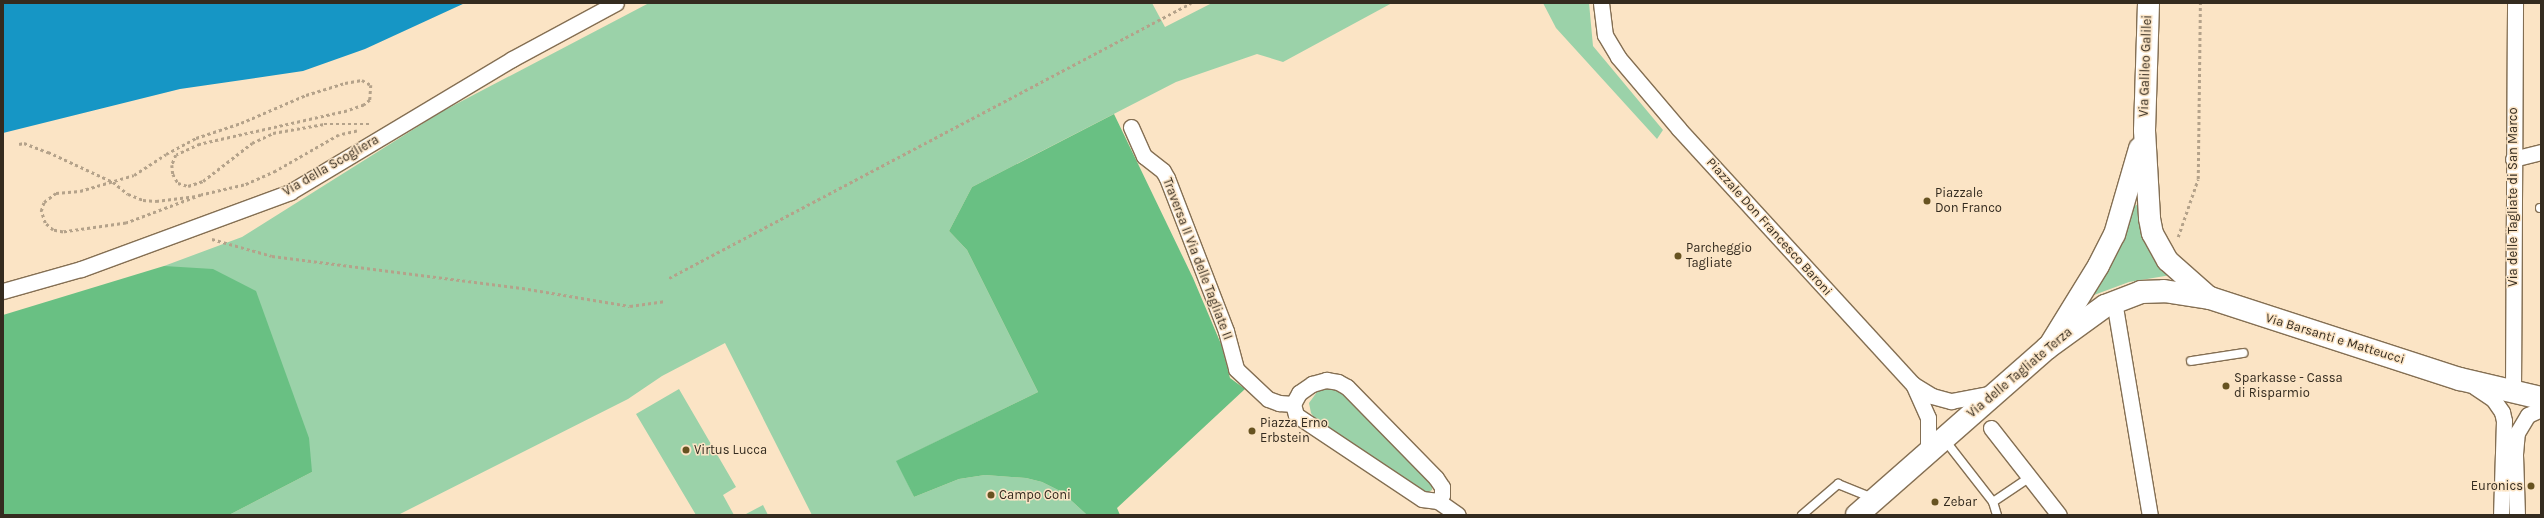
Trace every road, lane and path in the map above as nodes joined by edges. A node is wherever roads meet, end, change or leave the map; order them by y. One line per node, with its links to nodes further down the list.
1 (616, 3): 9 (street, Via della Scogliera)
2 (1192, 3): 17 (path)
3 (1601, 3): 26 (street, Piazzale Don Francesco Baroni)
4 (2148, 3): 8 (main road, Via Galileo Galilei)
5 (2200, 3): 16 (path)
6 (2515, 3): 12 (street, Via delle Tagliate di San Marco)
7 (1131, 127): 30 (street, Traversa II Via delle Tagliate II)
8 (2144, 130): 19 (main road, Via Galileo Galilei); 22 (main road, Via Galileo Galilei)
9 (388, 133): 13 (path); 14 (path); 15 (street, Via della Scogliera)
10 (19, 144): 13 (path)
11 (2541, 152): 12 (street)
12 (2513, 159): 27 (street, Via delle Tagliate di San Marco)
13 (113, 182): 14 (path); 14 (path)
14 (201, 195)
15 (185, 231): 18 (street, Via della Scogliera); 20 (path)
16 (2176, 242)
17 (669, 278)
18 (3, 291)
19 (2210, 298): 21 (main road, Via delle Tagliate Terza); 25 (main road, Via Barsanti e Matteucci)
20 (666, 301)
21 (2114, 301): 22 (main road, Via delle Tagliate Terza); 42 (street)
22 (2047, 348): 28 (main road, Via delle Tagliate Terza)
23 (2243, 353): 24 (lane)
24 (2192, 361)
25 (2460, 378): 27 (main road, Via Barsanti e Matteucci); 43 (street, Via Barsanti e Matteucci)
26 (1914, 384): 28 (street); 33 (street, Piazzale Don Francesco Baroni)
27 (2513, 391): 29 (main road, Via Barsanti e Matteucci)
28 (1995, 392): 33 (main road, Via delle Tagliate Terza)
29 (2541, 398)
30 (1293, 404): 37 (street); 37 (street)
31 (2541, 409): 44 (street)
32 (1991, 428): 34 (street)
33 (1935, 445): 35 (main road, Via delle Tagliate Terza); 36 (lane)
34 (2030, 477): 36 (lane); 41 (street)
35 (1875, 499): 38 (lane); 39 (main road, Via delle Tagliate Terza)
36 (1993, 502): 40 (lane)
37 (1449, 510)
38 (1802, 515)
39 (1857, 515)
40 (1997, 515)
41 (2059, 515)
42 (2150, 515)
43 (2501, 515)
44 (2517, 515)

